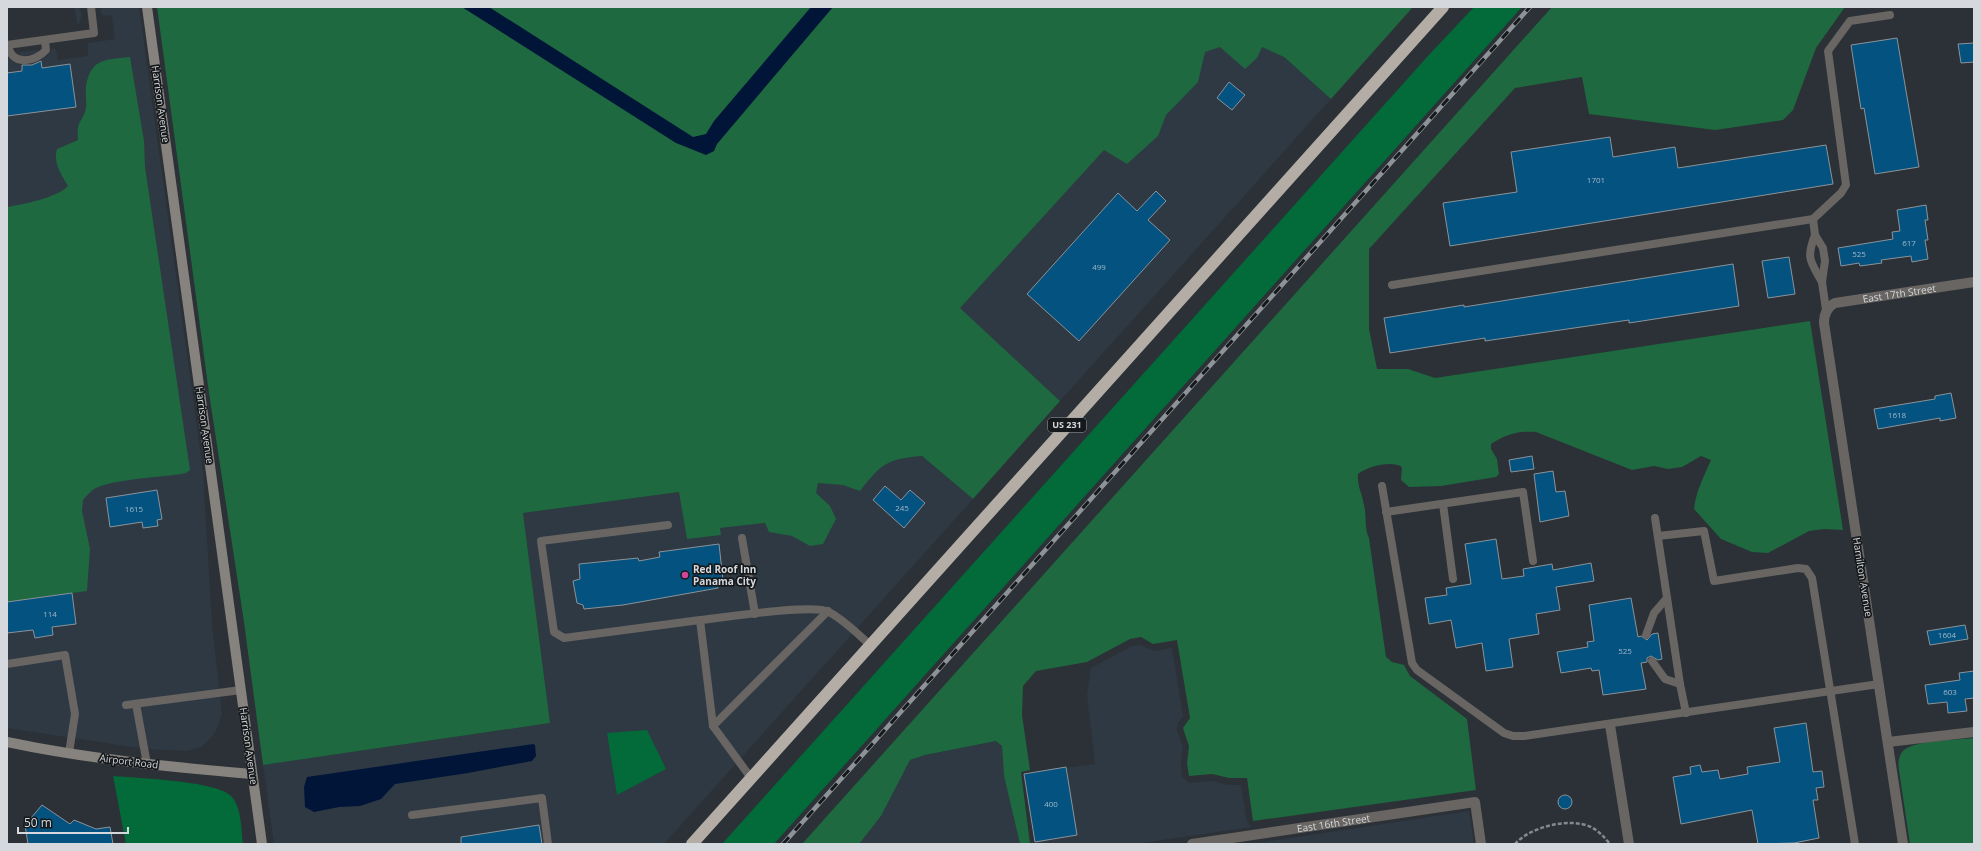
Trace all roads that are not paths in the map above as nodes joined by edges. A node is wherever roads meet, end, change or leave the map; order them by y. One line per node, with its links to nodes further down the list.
1 (90, 7): 5 (lane)
2 (147, 7): 32 (street, Harrison Avenue)
3 (1443, 7): 27 (highway, US 231)
4 (1890, 15): 7 (lane)
5 (45, 41): 6 (lane); 6 (lane)
6 (8, 45)
7 (1813, 219): 8 (lane); 11 (lane)
8 (1815, 235): 9 (lane); 9 (lane)
9 (1822, 282): 12 (lane)
10 (1974, 282): 12 (street, East 17th Street)
11 (1392, 284)
12 (1826, 310): 31 (street, Hamilton Avenue)
13 (1382, 486): 15 (lane)
14 (1442, 504): 15 (lane); 20 (lane); 21 (lane)
15 (1386, 512): 37 (lane)
16 (1655, 518): 18 (lane)
17 (668, 525): 25 (lane)
18 (1658, 536): 22 (lane); 33 (lane)
19 (742, 538): 24 (lane)
20 (1533, 561)
21 (1453, 579)
22 (1667, 598): 26 (lane); 30 (lane)
23 (828, 611): 24 (lane); 27 (lane); 38 (lane)
24 (756, 614): 25 (lane)
25 (700, 620): 38 (lane)
26 (1646, 635)
27 (870, 645): 45 (highway, US 231)
28 (1652, 661): 30 (lane)
29 (7, 664): 42 (lane)
30 (1680, 684): 36 (lane)
31 (1879, 684): 33 (lane); 41 (street, Hamilton Avenue)
32 (241, 690): 34 (lane); 44 (street, Harrison Avenue)
33 (1831, 692): 36 (lane); 53 (lane)
34 (136, 704): 35 (lane); 43 (lane)
35 (126, 705)
36 (1686, 713): 37 (lane)
37 (1610, 725): 52 (street)
38 (713, 726): 45 (lane)
39 (1974, 732): 41 (street)
40 (7, 742): 42 (street, Airport Road)
41 (1888, 742): 54 (street, Hamilton Avenue)
42 (68, 754): 43 (street, Airport Road)
43 (147, 764): 44 (street, Airport Road)
44 (252, 774): 47 (street, Harrison Avenue)
45 (751, 778): 49 (highway, US 231)
46 (412, 815): 48 (lane)
47 (262, 844)
48 (548, 844)
49 (692, 844)
50 (1192, 844): 51 (street, East 16th Street)
51 (1482, 844)
52 (1629, 844)
53 (1855, 844)
54 (1903, 844)

